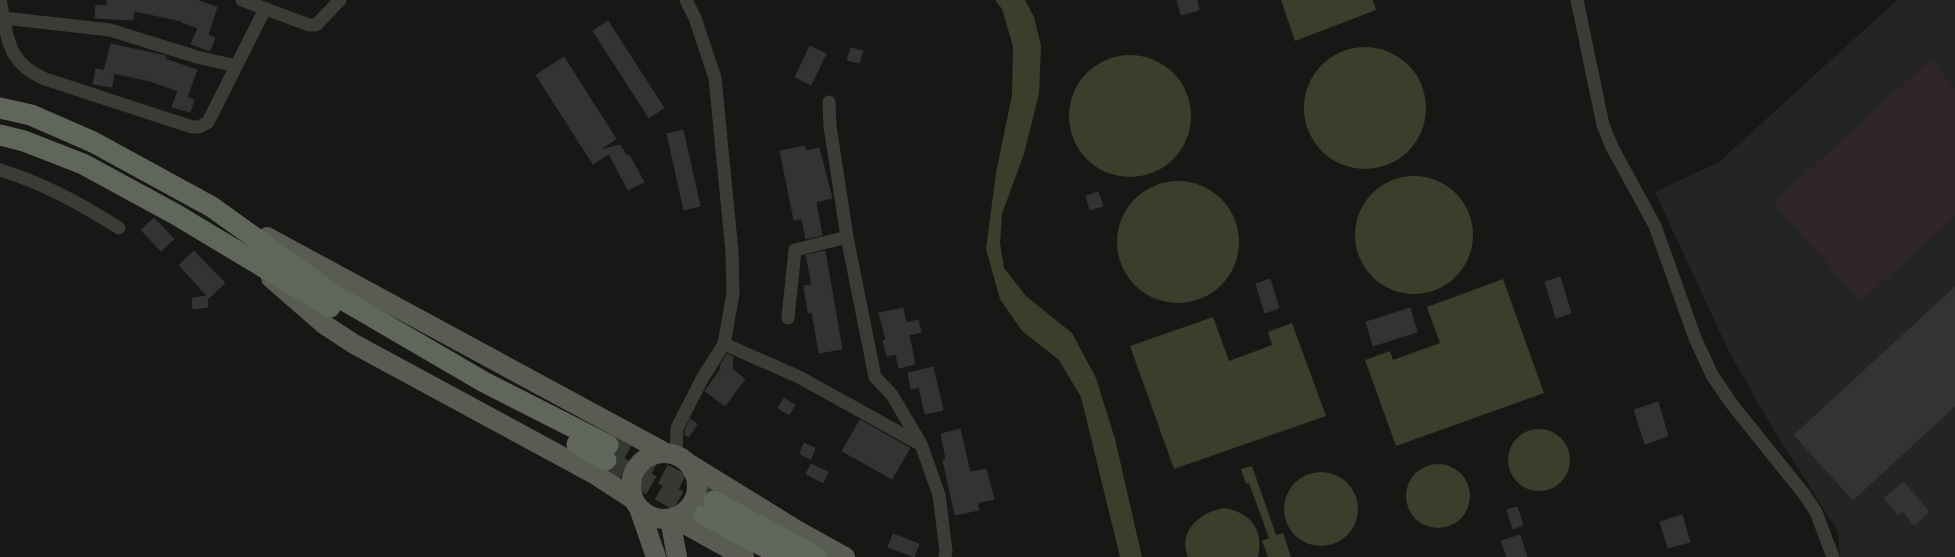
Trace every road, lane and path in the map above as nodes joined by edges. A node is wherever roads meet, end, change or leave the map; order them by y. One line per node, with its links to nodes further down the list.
1 (0, 0): 7 (street)
2 (242, 0): 6 (street)
3 (340, 0): 6 (street)
4 (686, 0): 18 (street)
5 (1577, 0): 31 (street)
6 (265, 8): 8 (street)
7 (4, 18): 8 (street); 8 (street)
8 (236, 66)
9 (829, 102): 15 (street)
10 (0, 108): 13 (highway)
11 (0, 135): 16 (highway)
12 (0, 170): 14 (street)
13 (212, 207): 16 (highway); 20 (main road)
14 (119, 228)
15 (847, 237): 17 (street); 19 (street)
16 (247, 256): 21 (main road)
17 (788, 318)
18 (724, 344): 19 (street); 20 (street)
19 (921, 444): 30 (street)
20 (677, 457): 21 (main road); 22 (main road); 29 (main road)
21 (636, 504): 22 (main road); 24 (main road)
22 (672, 519): 23 (main road); 25 (main road)
23 (736, 553): 26 (main road)
24 (656, 557)
25 (677, 557)
26 (708, 557)
27 (784, 557): 28 (highway)
28 (816, 557)
29 (845, 557)
30 (945, 557)
31 (1833, 557)

